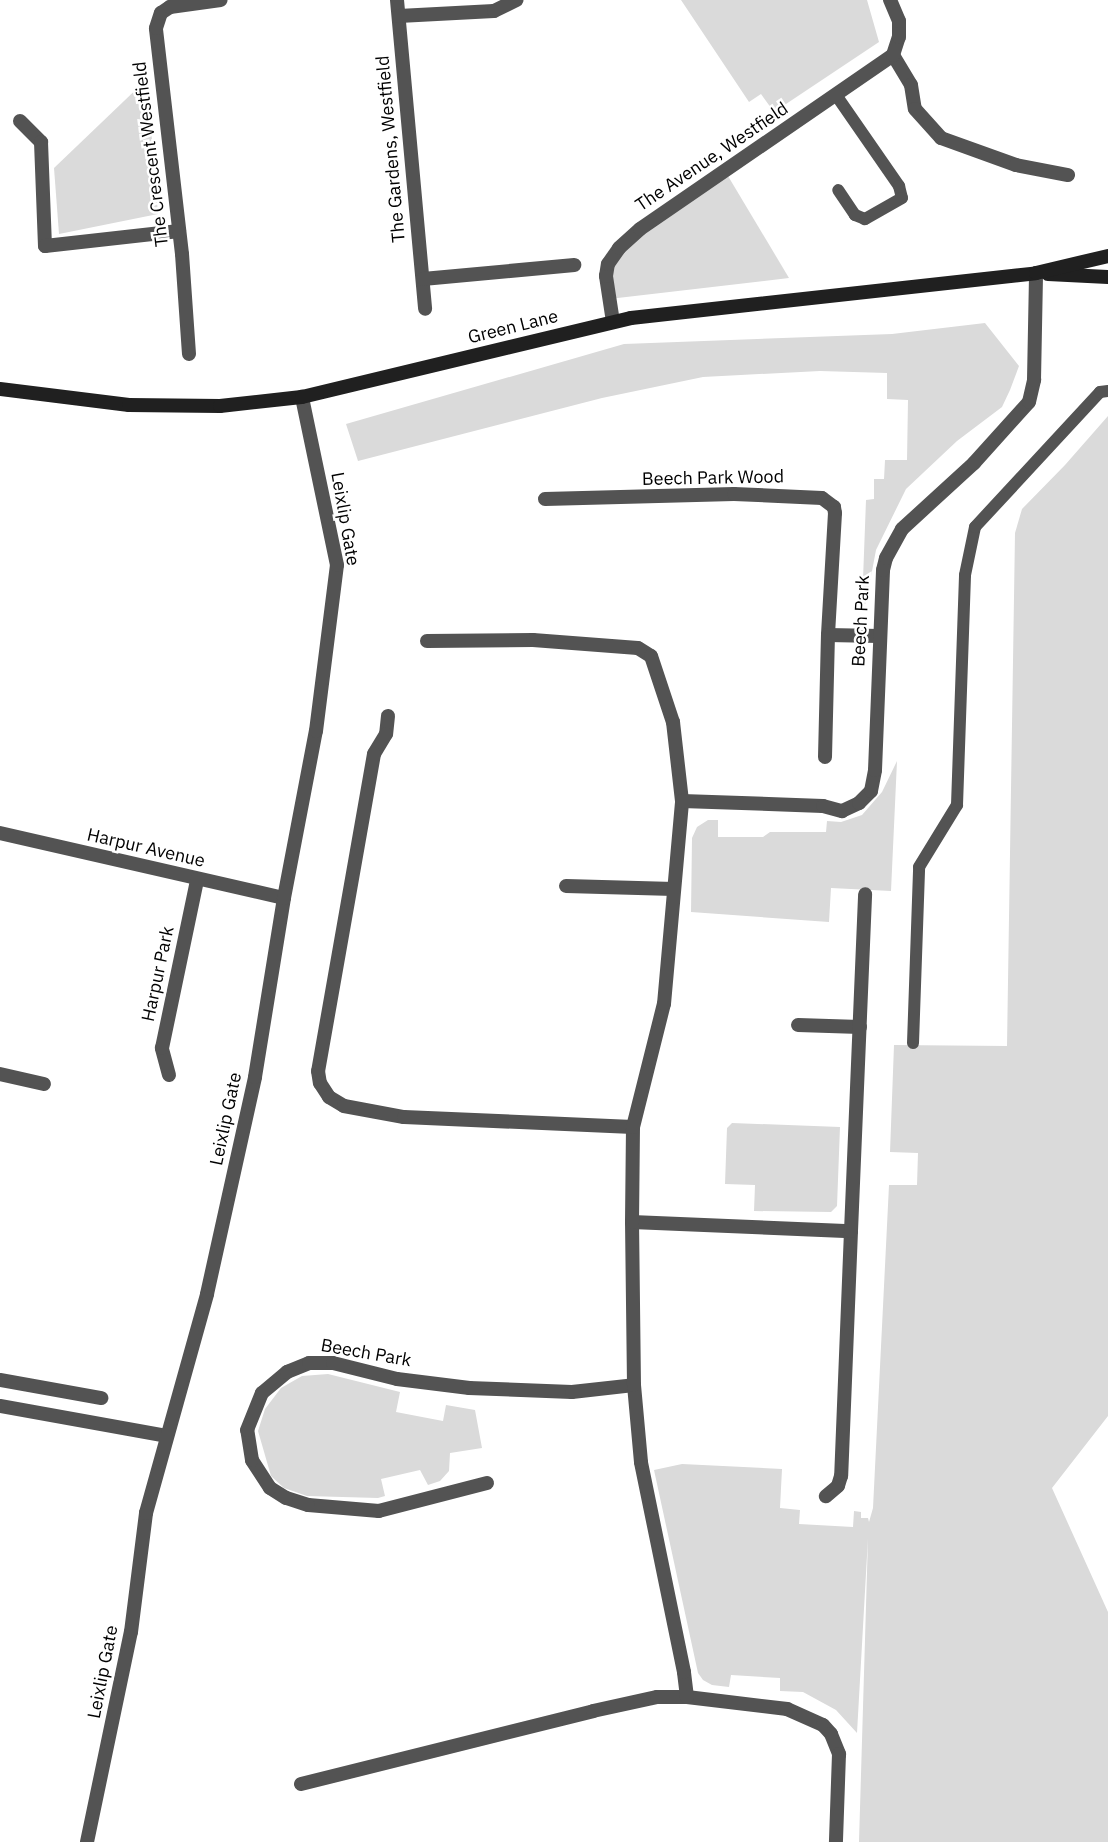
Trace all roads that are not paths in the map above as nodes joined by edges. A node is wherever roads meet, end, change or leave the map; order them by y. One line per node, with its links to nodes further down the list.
1 (221, 0): 11 (street, The Crescent Westfield)
2 (397, 0): 5 (street, The Gardens, Westfield)
3 (517, 0): 5 (street)
4 (890, 0): 6 (street)
5 (399, 16): 16 (street, The Gardens, Westfield)
6 (893, 55): 7 (street, The Avenue, Westfield); 9 (street)
7 (836, 95): 10 (lane); 18 (street, The Avenue, Westfield)
8 (20, 121): 11 (street)
9 (1068, 175)
10 (838, 190)
11 (179, 231): 19 (street, The Crescent Westfield)
12 (1108, 256): 14 (street, Green Lane)
13 (574, 265): 16 (street)
14 (1036, 273): 15 (street, Green Lane); 18 (street, Green Lane); 25 (street, Beech Park)
15 (1108, 277)
16 (423, 279): 17 (street, The Gardens, Westfield)
17 (425, 309)
18 (613, 322): 22 (street, Green Lane)
19 (189, 354)
20 (0, 389): 22 (street, Green Lane)
21 (1108, 391): 38 (lane)
22 (302, 397): 35 (street, Leixlip Gate)
23 (545, 499): 24 (street, Beech Park Wood)
24 (828, 635): 25 (street); 28 (street, Beech Park Wood)
25 (879, 636): 29 (street, Beech Park)
26 (427, 641): 29 (street)
27 (388, 716): 42 (street)
28 (825, 757)
29 (682, 801): 33 (street)
30 (0, 833): 31 (street, Harpur Avenue)
31 (197, 880): 35 (street, Harpur Avenue); 40 (street, Harpur Park)
32 (566, 886): 33 (street)
33 (674, 888): 42 (street)
34 (865, 894): 37 (street)
35 (284, 898): 49 (street, Leixlip Gate)
36 (798, 1025): 37 (street)
37 (860, 1027): 44 (street)
38 (913, 1043)
39 (0, 1074): 41 (street)
40 (169, 1075)
41 (44, 1084)
42 (633, 1127): 43 (street)
43 (632, 1222): 44 (street); 46 (street)
44 (851, 1231): 51 (street)
45 (0, 1380): 47 (street)
46 (634, 1385): 50 (street, Beech Park); 52 (street)
47 (101, 1398)
48 (0, 1406): 49 (street)
49 (166, 1436): 54 (street, Leixlip Gate)
50 (487, 1483)
51 (826, 1496)
52 (687, 1697): 53 (street); 55 (street)
53 (301, 1784)
54 (87, 1842)
55 (836, 1842)

